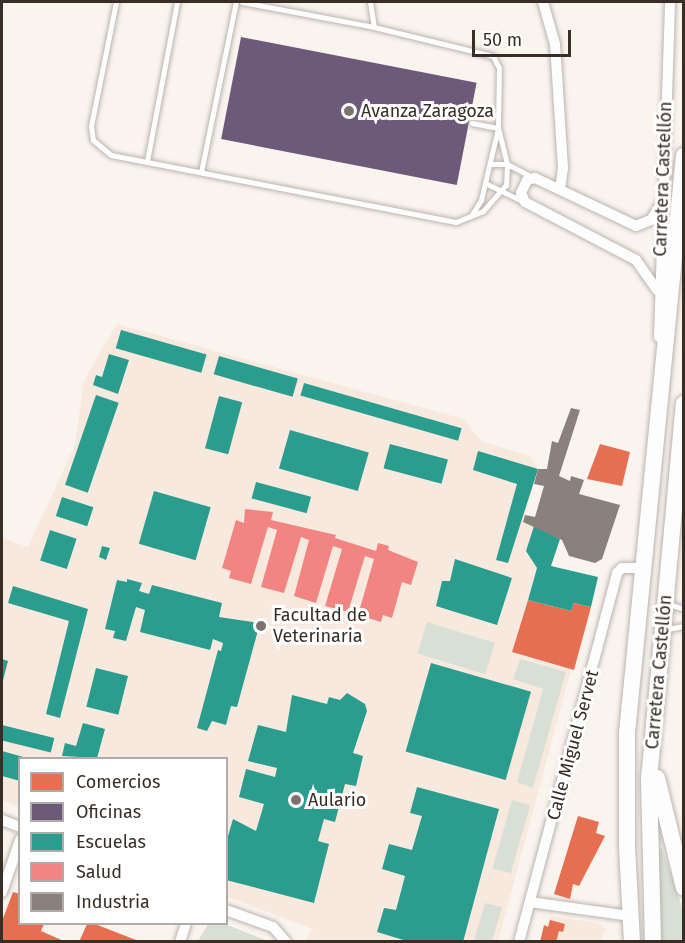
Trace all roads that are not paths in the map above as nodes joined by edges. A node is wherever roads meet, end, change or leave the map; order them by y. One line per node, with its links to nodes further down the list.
1 (116, 2): 12 (lane)
2 (177, 2): 12 (lane)
3 (236, 2): 15 (lane)
4 (242, 2): 8 (lane)
5 (370, 2): 8 (lane)
6 (543, 2): 18 (street)
7 (670, 2): 21 (street, Carretera Castellón)
8 (374, 27): 10 (lane)
9 (472, 123): 10 (lane)
10 (498, 128): 13 (lane); 14 (lane)
11 (684, 156): 25 (highway, Carretera Castellón)
12 (147, 161): 15 (lane)
13 (491, 164): 14 (lane); 17 (lane)
14 (507, 164): 16 (lane); 19 (lane)
15 (201, 172): 22 (lane)
16 (535, 178): 18 (street); 20 (street)
17 (485, 183): 19 (lane); 22 (lane)
18 (560, 190): 21 (street)
19 (502, 194): 20 (lane); 22 (lane)
20 (525, 202): 23 (street)
21 (661, 203): 23 (street, Carretera Castellón)
22 (470, 217)
23 (659, 295): 25 (street, Carretera Castellón)
24 (684, 404): 27 (highway, Carretera Castellón)
25 (657, 429): 26 (highway, Carretera Castellón)
26 (641, 568): 37 (street, Calle Miguel Servet); 39 (highway, Carretera Castellón)
27 (665, 603): 28 (lane); 30 (highway, Carretera Castellón)
28 (684, 609)
29 (684, 626): 30 (lane)
30 (662, 629): 31 (highway, Carretera Castellón)
31 (653, 747): 35 (highway); 46 (highway, Carretera Castellón)
32 (2, 820): 33 (street)
33 (18, 825)
34 (18, 846): 36 (street)
35 (684, 888)
36 (2, 892)
37 (530, 902): 39 (street); 43 (street, Calle Miguel Servet)
38 (228, 911): 42 (street)
39 (629, 919): 44 (highway); 45 (highway, Carretera Castellón)
40 (186, 925): 41 (street)
41 (180, 942)
42 (286, 942)
43 (519, 942)
44 (619, 942)
45 (632, 942)
46 (652, 942)

